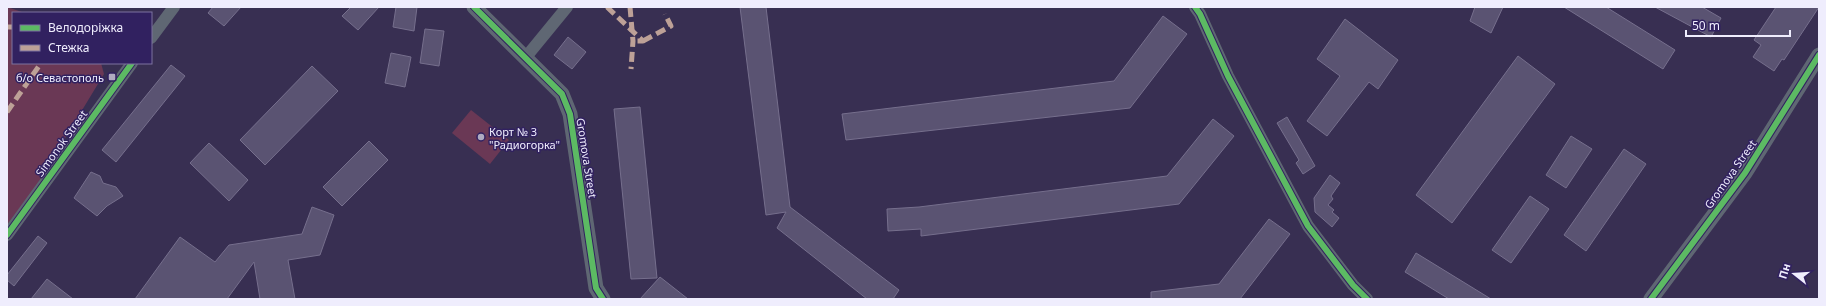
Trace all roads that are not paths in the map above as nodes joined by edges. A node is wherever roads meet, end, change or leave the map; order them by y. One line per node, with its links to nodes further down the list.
1 (174, 7): 5 (street)
2 (474, 7): 7 (street, Gromova Street)
3 (567, 7): 7 (street)
4 (1195, 7): 11 (street)
5 (152, 37)
6 (1819, 56): 12 (street, Gromova Street)
7 (526, 57): 10 (street, Gromova Street)
8 (131, 64): 9 (street, Simonok Street)
9 (7, 235)
10 (603, 299)
11 (1367, 299)
12 (1651, 299)

